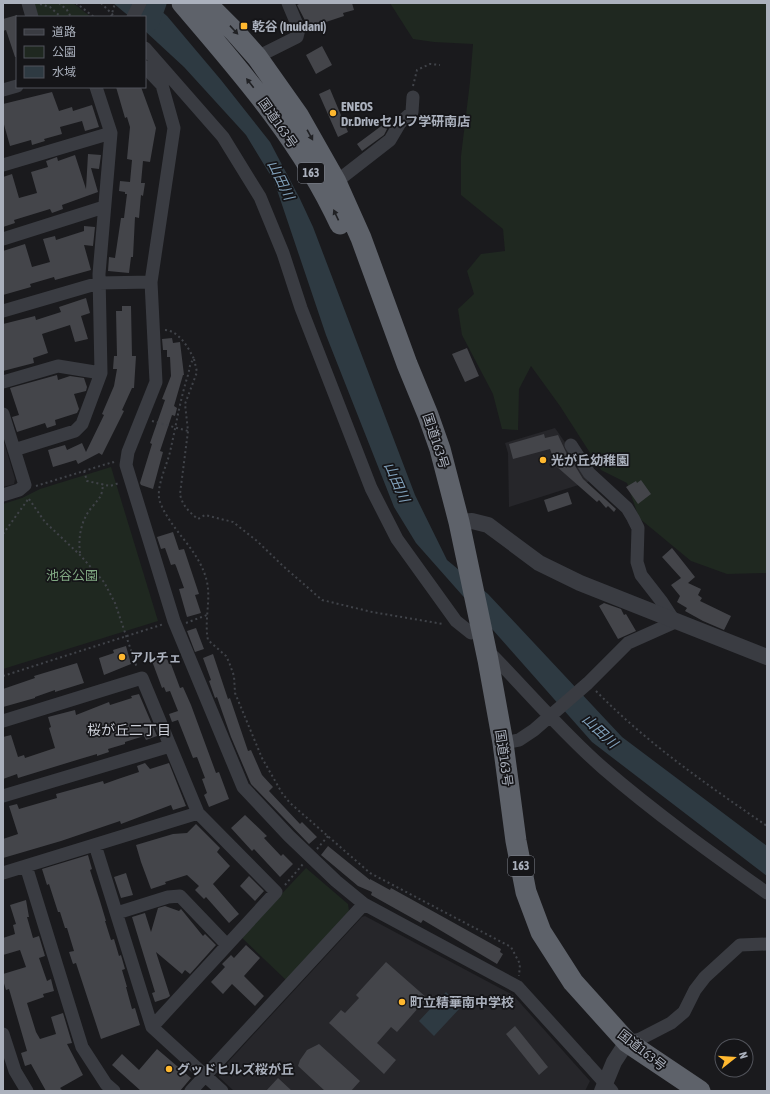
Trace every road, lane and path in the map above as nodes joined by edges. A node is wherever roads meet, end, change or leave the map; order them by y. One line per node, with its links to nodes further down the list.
1 (59, 3): 11 (path)
2 (76, 3): 12 (path)
3 (101, 3): 14 (path)
4 (115, 3): 13 (path, bridge)
5 (140, 3): 15 (street)
6 (182, 3): 34 (highway, 国道163号 / 163, one-way to 6)
7 (206, 3): 17 (highway, 国道163号 / 163, one-way to 17)
8 (288, 3): 17 (street)
9 (30, 8): 10 (path)
10 (60, 16)
11 (70, 16)
12 (93, 16)
13 (111, 16)
14 (114, 16)
15 (134, 16)
16 (146, 49): 57 (street)
17 (257, 57): 26 (highway, 国道163号 / 163, one-way to 26)
18 (440, 65): 23 (path)
19 (146, 68): 29 (street)
20 (16, 86): 22 (street)
21 (96, 88): 24 (street)
22 (3, 90)
23 (413, 97): 26 (street)
24 (111, 133): 25 (street); 27 (street)
25 (3, 165)
26 (336, 182): 34 (highway, 国道163号 / 163)
27 (104, 207): 28 (street); 30 (street)
28 (3, 239)
29 (151, 282): 30 (street); 32 (street)
30 (99, 283): 31 (street); 35 (street)
31 (3, 311)
32 (154, 330): 33 (path); 38 (street)
33 (194, 358): 39 (path); 40 (path)
34 (407, 364): 53 (highway, 国道163号 / 163)
35 (101, 373): 36 (street); 42 (street)
36 (3, 382)
37 (3, 414): 42 (street)
38 (142, 417): 39 (path); 59 (street)
39 (175, 428): 40 (path); 56 (path)
40 (188, 431): 57 (path)
41 (570, 446): 58 (street)
42 (14, 450): 51 (street)
43 (115, 469): 44 (path)
44 (84, 471): 47 (path); 48 (path)
45 (117, 476): 46 (path)
46 (119, 483): 47 (path); 49 (path)
47 (103, 484): 55 (path)
48 (30, 488)
49 (122, 490)
50 (27, 493): 52 (path)
51 (3, 495)
52 (29, 499): 54 (path); 55 (path)
53 (459, 522): 58 (street); 61 (highway, 国道163号 / 163)
54 (3, 534)
55 (80, 555): 60 (path)
56 (207, 615): 59 (path); 81 (path)
57 (456, 621): 61 (street)
58 (675, 622): 62 (street); 65 (street)
59 (170, 625): 60 (path); 77 (street)
60 (127, 636): 63 (path); 64 (path)
61 (482, 643): 66 (street); 68 (highway, 国道163号 / 163)
62 (767, 657)
63 (3, 676)
64 (140, 678): 67 (street); 69 (street)
65 (588, 683): 66 (street); 72 (path)
66 (551, 716): 68 (street); 76 (street)
67 (3, 721)
68 (503, 743): 84 (highway, 国道163号 / 163)
69 (170, 746): 70 (street); 71 (street)
70 (3, 796)
71 (198, 813): 73 (street); 79 (street)
72 (767, 826)
73 (96, 845): 74 (street); 78 (street)
74 (26, 866): 75 (street); 87 (street)
75 (3, 873)
76 (767, 893)
77 (364, 904): 81 (street); 85 (street)
78 (117, 913): 79 (street); 82 (street)
79 (226, 944): 82 (street)
80 (767, 944): 84 (street)
81 (522, 992): 91 (street, bridge)
82 (152, 1027): 85 (street)
83 (3, 1034): 86 (street)
84 (627, 1042): 90 (street); 92 (highway, 国道163号 / 163)
85 (205, 1077): 88 (street); 89 (street)
86 (27, 1091)
87 (114, 1091)
88 (191, 1091)
89 (222, 1091)
90 (602, 1091)
91 (612, 1091)
92 (700, 1091)

